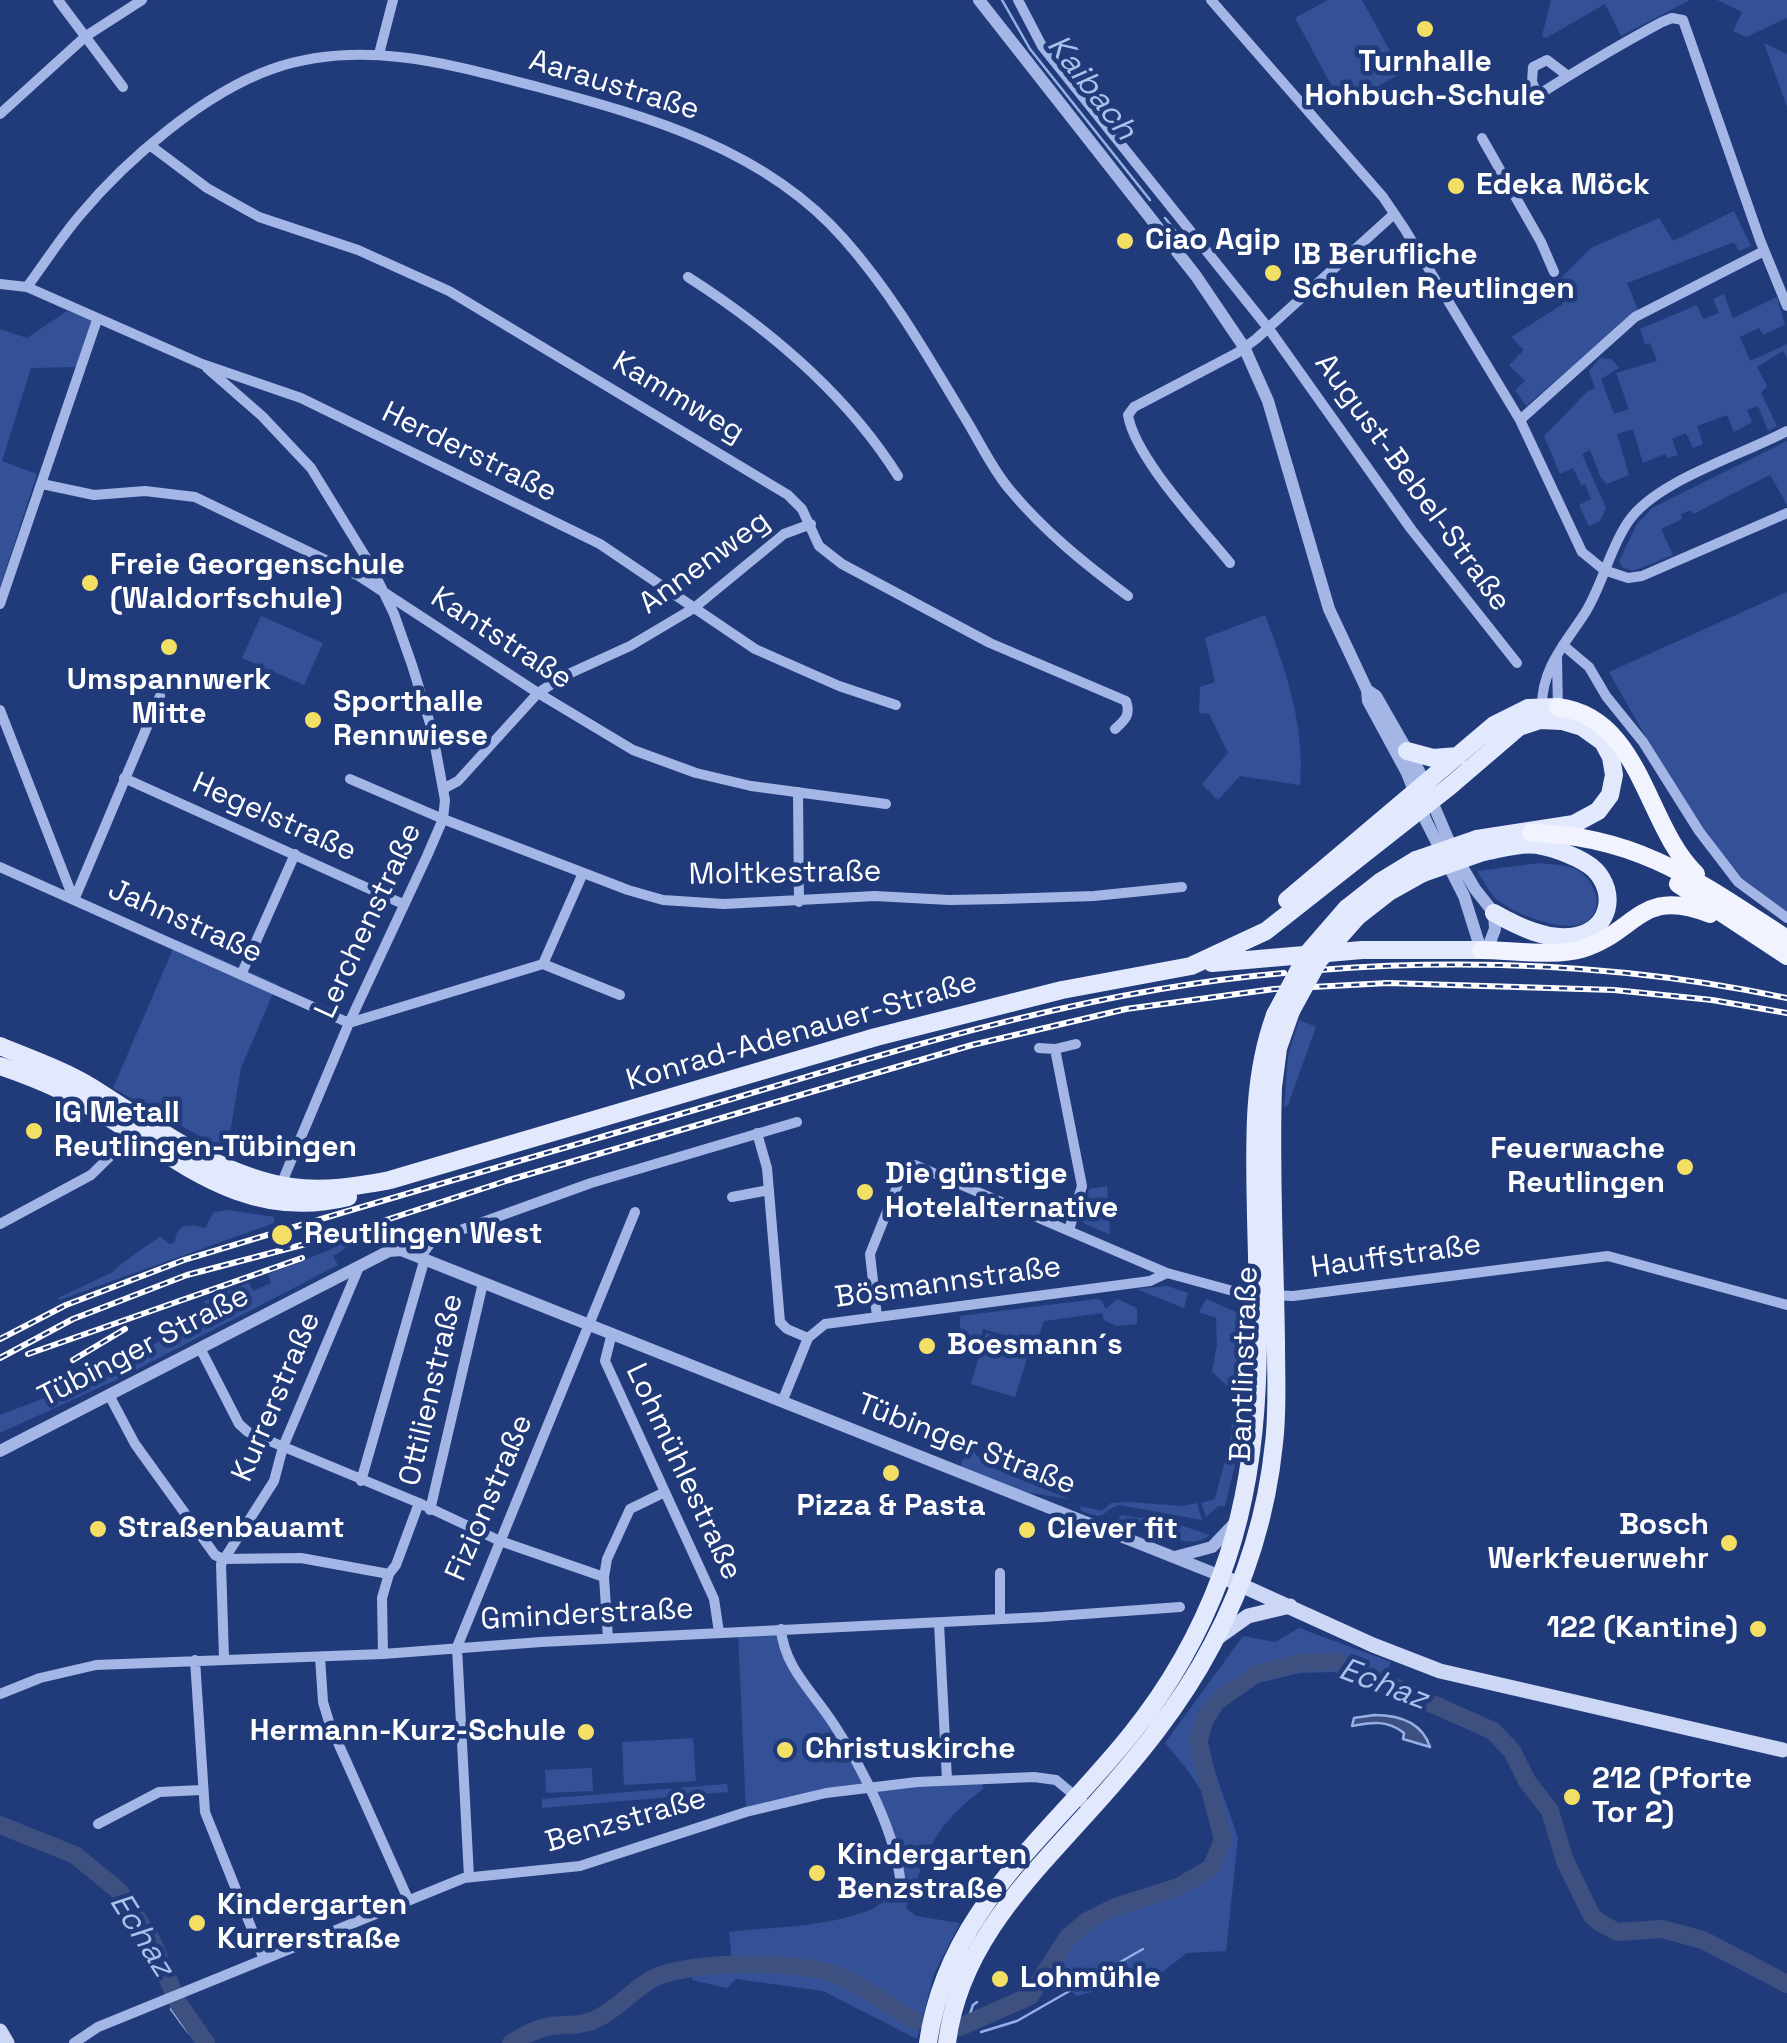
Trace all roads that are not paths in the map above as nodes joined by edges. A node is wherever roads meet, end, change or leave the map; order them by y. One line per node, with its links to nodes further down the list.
1 (58, 0): 7 (street)
2 (142, 0): 7 (street)
3 (393, 0): 8 (street)
4 (980, 0): 16 (street)
5 (1018, 0): 14 (street, August-Bebel-Straße)
6 (1211, 0): 15 (street)
7 (86, 36): 10 (street); 11 (street)
8 (379, 54): 13 (street, Aaraustraße); 36 (street, Aaraustraße)
9 (1568, 76): 17 (street)
10 (123, 86)
11 (0, 114)
12 (1482, 138): 18 (street)
13 (151, 146): 21 (street, Aaraustraße); 32 (street, Kammweg)
14 (1167, 204): 16 (street); 24 (street, August-Bebel-Straße)
15 (1394, 214): 24 (street); 27 (street)
16 (1150, 219): 25 (street)
17 (1764, 251): 22 (street); 27 (street)
18 (1554, 272)
19 (688, 277): 29 (street)
20 (0, 284): 21 (street, Herderstraße)
21 (27, 288): 23 (street, Herderstraße)
22 (1787, 306)
23 (97, 320): 26 (street, Herderstraße); 30 (street)
24 (1269, 329): 25 (street); 40 (street, August-Bebel-Straße)
25 (1244, 347): 33 (street); 41 (street)
26 (202, 364): 35 (street, Lerchenstraße); 38 (street, Herderstraße)
27 (1520, 420): 34 (street)
28 (1787, 431): 34 (street)
29 (898, 476)
30 (42, 484): 35 (street, Kantstraße); 37 (street)
31 (1787, 513): 34 (street)
32 (810, 524): 38 (street, Annenweg); 47 (street, Kammweg)
33 (1230, 564)
34 (1604, 570): 39 (street)
35 (384, 591): 42 (street, Kantstraße); 52 (street, Lerchenstraße)
36 (1128, 596)
37 (0, 604)
38 (694, 608): 42 (street, Annenweg); 44 (street, Herderstraße)
39 (1563, 645): 46 (street); 67 (street)
40 (1518, 663)
41 (1367, 690): 48 (street); 54 (street)
42 (538, 693): 52 (street, Annenweg); 53 (street, Kantstraße)
43 (160, 696): 50 (street)
44 (896, 705)
45 (0, 710): 63 (street)
46 (1550, 714): 49 (main road, Konrad-Adenauer-Straße); 54 (main road, Konrad-Adenauer-Straße); 57 (main road, Bantlinstraße); 62 (highway)
47 (1115, 729)
48 (1407, 751): 49 (main road); 54 (street)
49 (1458, 756): 54 (main road, Konrad-Adenauer-Straße)
50 (124, 778): 58 (street, Hegelstraße); 63 (street)
51 (350, 778): 56 (street, Moltkestraße)
52 (442, 789): 56 (street, Lerchenstraße)
53 (798, 792): 55 (street, Kantstraße); 64 (street)
54 (1423, 797): 66 (street); 70 (street); 73 (main road, Konrad-Adenauer-Straße)
55 (886, 804)
56 (442, 819): 60 (street, Moltkestraße); 65 (street, Lerchenstraße)
57 (1533, 838): 62 (highway); 66 (main road); 68 (highway); 95 (main road, Bantlinstraße, bridge)
58 (295, 854): 65 (street, Hegelstraße); 74 (street)
59 (0, 867): 63 (street, Jahnstraße)
60 (584, 873): 64 (street, Moltkestraße); 72 (street)
61 (1182, 887): 64 (street, Moltkestraße)
62 (1719, 895): 69 (highway)
63 (74, 900): 74 (street, Jahnstraße)
64 (799, 902)
65 (403, 904): 76 (street, Lerchenstraße)
66 (1494, 914): 70 (street)
67 (1787, 918)
68 (1730, 920): 70 (highway); 71 (highway)
69 (1787, 939)
70 (1484, 950): 73 (main road)
71 (1787, 956)
72 (543, 964): 75 (street); 76 (street)
73 (1190, 966): 86 (main road, Konrad-Adenauer-Straße)
74 (241, 975): 76 (street, Jahnstraße)
75 (620, 995)
76 (349, 1023): 86 (street, Lerchenstraße)
77 (1076, 1044): 80 (street)
78 (0, 1046): 83 (main road, Konrad-Adenauer-Straße)
79 (1039, 1048): 80 (street)
80 (1055, 1049): 90 (street)
81 (0, 1066): 83 (main road, Konrad-Adenauer-Straße)
82 (797, 1122): 84 (street, Tübinger Straße)
83 (139, 1128): 86 (main road, Konrad-Adenauer-Straße); 89 (street)
84 (757, 1133): 85 (street); 91 (street, Tübinger Straße)
85 (769, 1190): 87 (street); 100 (street)
86 (278, 1193)
87 (732, 1197)
88 (635, 1212): 98 (street, Fizionstraße)
89 (0, 1224)
90 (1069, 1230): 93 (street, Hauffstraße); 97 (street, Hauffstraße)
91 (423, 1257): 92 (street, Tübinger Straße); 94 (street, Tübinger Straße); 106 (street)
92 (360, 1266): 101 (street, Tübinger Straße); 104 (street, Kurrerstraße)
93 (1167, 1273): 95 (street, Hauffstraße); 97 (street, Bösmannstraße)
94 (484, 1282): 98 (street, Tübinger Straße); 108 (street, Ottilienstraße)
95 (1267, 1296): 96 (street, Hauffstraße); 109 (main road, Bantlinstraße); 117 (main road, Bantlinstraße)
96 (1787, 1305)
97 (877, 1317): 100 (street, Bösmannstraße)
98 (590, 1325): 99 (street, Tübinger Straße); 110 (street, Fizionstraße)
99 (612, 1333): 103 (street, Tübinger Straße); 107 (street, Lohmühlestraße)
100 (808, 1338): 103 (street, Bösmannstraße)
101 (200, 1348): 102 (street, Tübinger Straße); 104 (street)
102 (109, 1395): 105 (street, Tübinger Straße); 112 (street)
103 (782, 1402): 111 (street, Tübinger Straße)
104 (283, 1447): 106 (street); 112 (street, Kurrerstraße)
105 (0, 1451)
106 (361, 1481): 108 (street)
107 (664, 1492): 116 (street); 123 (street, Lohmühlestraße)
108 (424, 1506): 110 (street); 114 (street, Ottilienstraße)
109 (1241, 1514): 111 (street); 115 (main road, Bantlinstraße)
110 (500, 1541): 116 (street); 126 (street, Fizionstraße)
111 (1172, 1557): 115 (street, Tübinger Straße)
112 (223, 1558): 114 (street); 129 (street)
113 (1000, 1573): 120 (street)
114 (389, 1574): 127 (street, Ottilienstraße)
115 (1221, 1576): 117 (main road, Tübinger Straße); 136 (main road, Bantlinstraße)
116 (604, 1578): 124 (street)
117 (1240, 1584): 119 (main road, Tübinger Straße); 125 (main road, Bantlinstraße)
118 (1180, 1606): 120 (street, Gminderstraße)
119 (1290, 1606): 125 (main road); 132 (main road, Tübinger Straße)
120 (1000, 1620): 121 (street, Gminderstraße)
121 (938, 1622): 122 (street, Gminderstraße); 133 (street)
122 (781, 1629): 123 (street, Gminderstraße); 134 (street)
123 (719, 1632): 124 (street, Gminderstraße)
124 (608, 1638): 126 (street, Gminderstraße)
125 (1215, 1640): 136 (main road, Bantlinstraße)
126 (457, 1648): 127 (street, Gminderstraße); 138 (street, Fizionstraße)
127 (383, 1654): 128 (street, Gminderstraße)
128 (320, 1657): 129 (street, Gminderstraße); 142 (street)
129 (224, 1658): 130 (street, Gminderstraße)
130 (195, 1660): 131 (street, Gminderstraße); 135 (street)
131 (0, 1694)
132 (1783, 1750)
133 (947, 1780): 134 (street, Benzstraße); 136 (street, Benzstraße)
134 (868, 1787): 138 (street, Benzstraße); 140 (street)
135 (202, 1790): 137 (street); 143 (street)
136 (1084, 1803): 139 (main road, Bantlinstraße); 148 (main road, Bantlinstraße)
137 (98, 1824)
138 (469, 1877): 142 (street, Benzstraße)
139 (1006, 1878): 141 (main road); 147 (main road, Bantlinstraße)
140 (901, 1887)
141 (982, 1890)
142 (408, 1900): 143 (street, Benzstraße)
143 (263, 1958): 146 (street, Benzstraße)
144 (0, 2032): 145 (main road)
145 (7, 2043)
146 (74, 2043)
147 (928, 2043)
148 (946, 2043)

